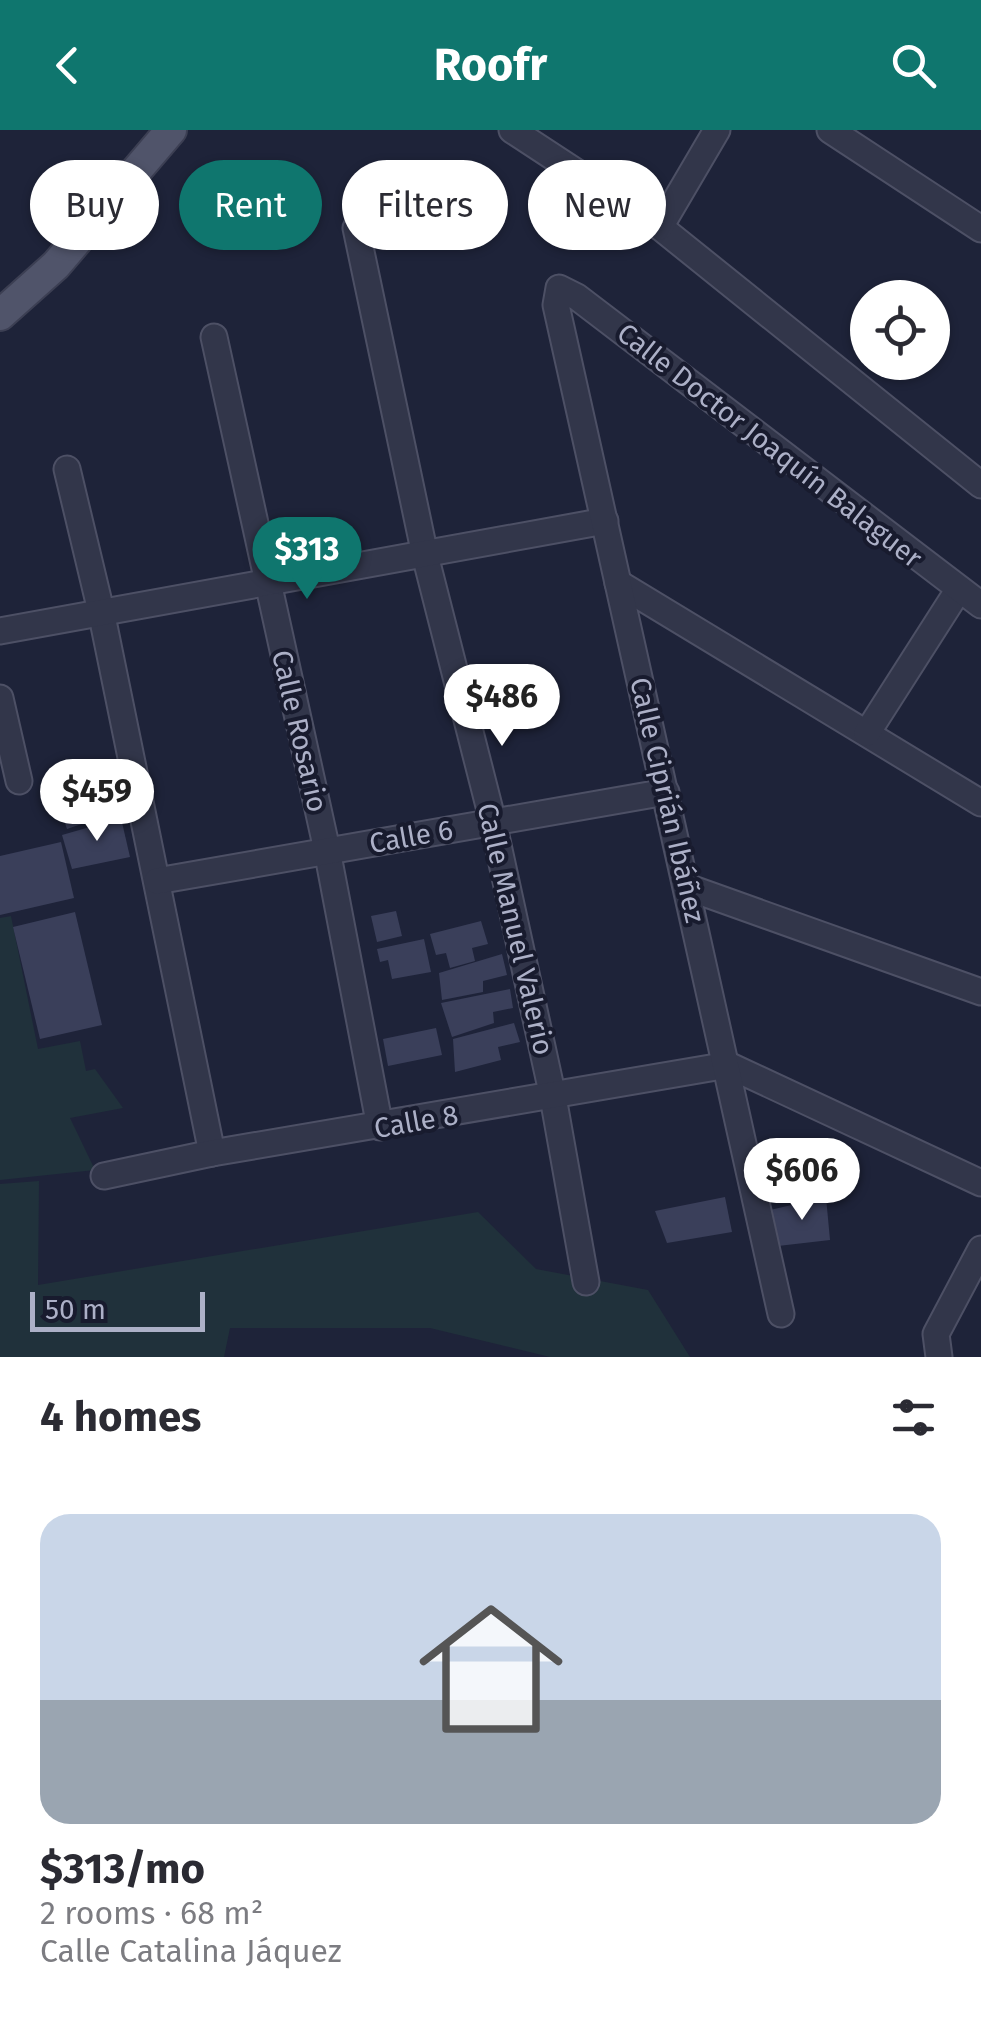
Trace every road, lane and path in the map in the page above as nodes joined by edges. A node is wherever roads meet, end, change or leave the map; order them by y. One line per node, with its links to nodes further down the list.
1 (171, 130): 11 (main road)
2 (512, 130): 5 (street)
3 (717, 130): 6 (street)
4 (830, 130): 7 (street)
5 (558, 160)
6 (666, 216)
7 (981, 230)
8 (666, 231): 14 (street)
9 (361, 250): 16 (street, Calle Manuel Valerio)
10 (558, 288): 15 (street, Calle Ciprián Ibáñez); 19 (street, Calle Doctor Joaquín Balaguer)
11 (0, 315)
12 (214, 337): 17 (street, Calle Rosario)
13 (67, 468): 21 (street)
14 (981, 485)
15 (604, 521): 16 (street); 18 (street, Calle Ciprián Ibáñez)
16 (425, 555): 17 (street); 28 (street, Calle Manuel Valerio)
17 (266, 581): 21 (street); 29 (street, Calle Rosario)
18 (618, 583): 24 (street); 26 (street, Calle Ciprián Ibáñez)
19 (958, 589): 20 (street, Calle Doctor Joaquín Balaguer); 24 (street)
20 (981, 605)
21 (101, 611): 22 (street); 30 (street)
22 (0, 631)
23 (0, 698): 25 (street)
24 (867, 733): 27 (street)
25 (20, 781)
26 (666, 792): 28 (street, Calle 6); 31 (street, Calle Ciprián Ibáñez)
27 (981, 802)
28 (492, 822): 29 (street, Calle 6); 34 (street, Calle Manuel Valerio)
29 (328, 850): 30 (street, Calle 6); 35 (street, Calle Rosario)
30 (157, 880): 36 (street)
31 (687, 886): 32 (street); 33 (street, Calle Ciprián Ibáñez)
32 (981, 992)
33 (728, 1065): 34 (street, Calle 8); 38 (street); 41 (street, Calle Ciprián Ibáñez)
34 (553, 1097): 35 (street, Calle 8); 40 (street, Calle Manuel Valerio)
35 (380, 1127): 36 (street, Calle 8)
36 (212, 1153): 37 (street, Calle 8)
37 (104, 1176)
38 (981, 1183)
39 (981, 1249): 42 (street)
40 (586, 1282)
41 (781, 1314)
42 (938, 1355)

